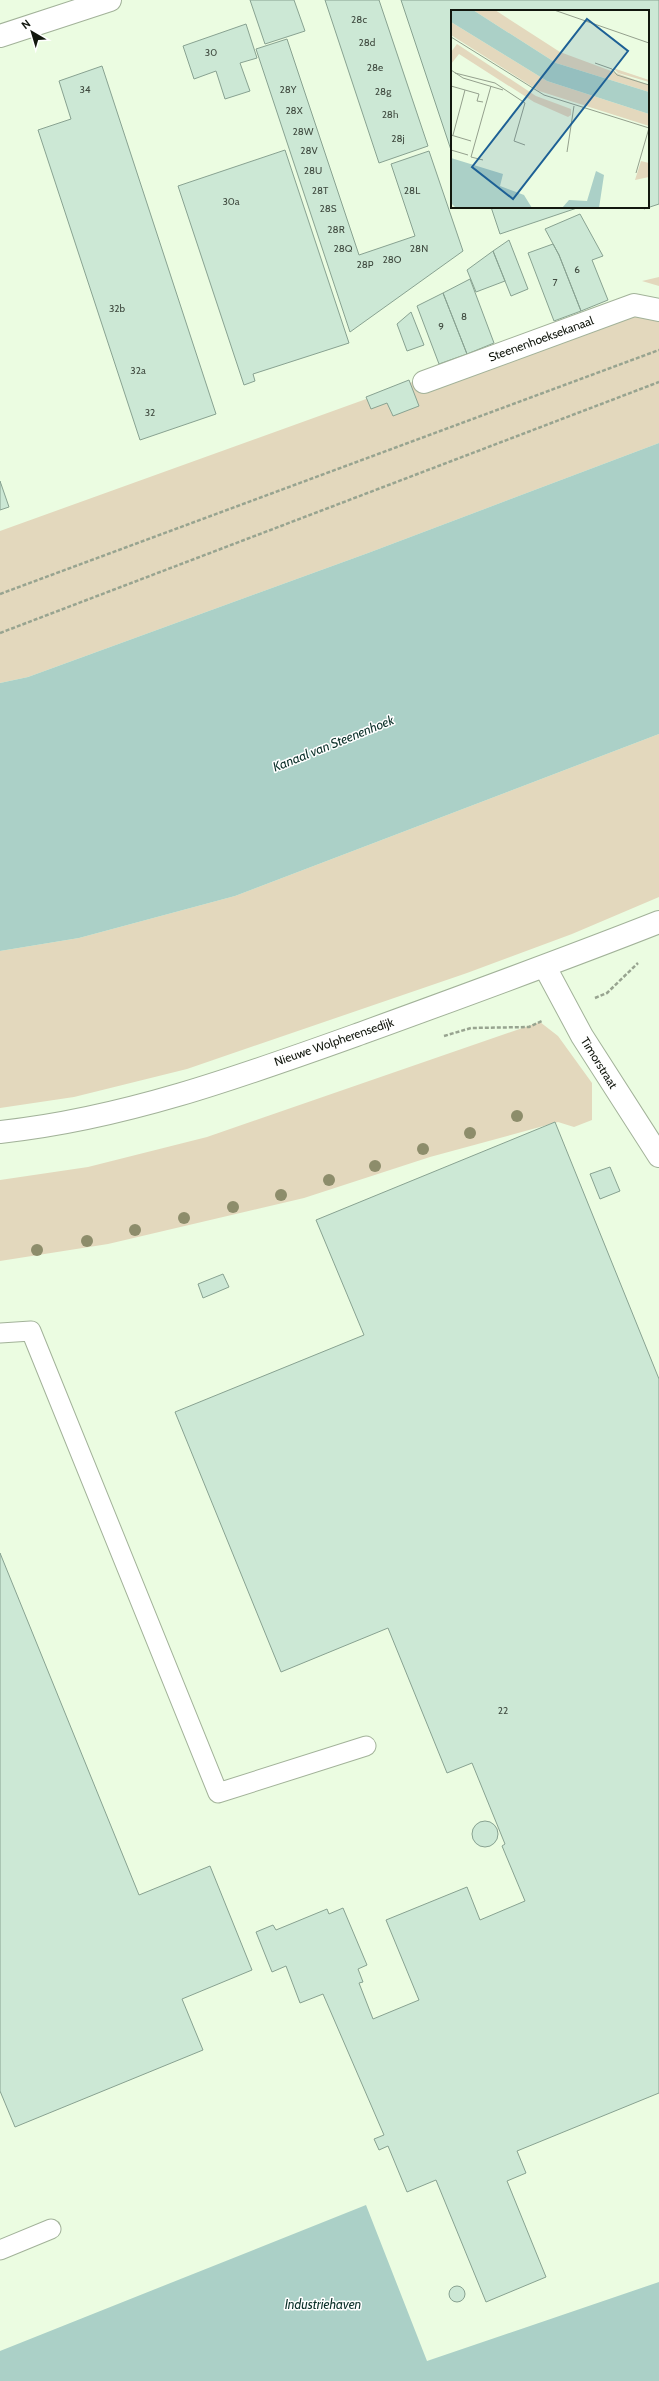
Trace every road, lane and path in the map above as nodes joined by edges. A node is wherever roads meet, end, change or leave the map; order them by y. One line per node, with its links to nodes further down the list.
1 (110, 0): 2 (street)
2 (0, 36)
3 (659, 310): 5 (street, Steenenhoeksekanaal)
4 (659, 350): 7 (path)
5 (424, 382)
6 (659, 382): 8 (path)
7 (0, 594)
8 (0, 633)
9 (659, 922): 10 (street, Nieuwe Wolpherensedijk)
10 (545, 966): 11 (street, Nieuwe Wolpherensedijk); 12 (street, Timorstraat)
11 (0, 1132)
12 (659, 1156)
13 (0, 1333): 14 (lane)
14 (366, 1746)
15 (51, 2229): 16 (lane)
16 (0, 2250)

